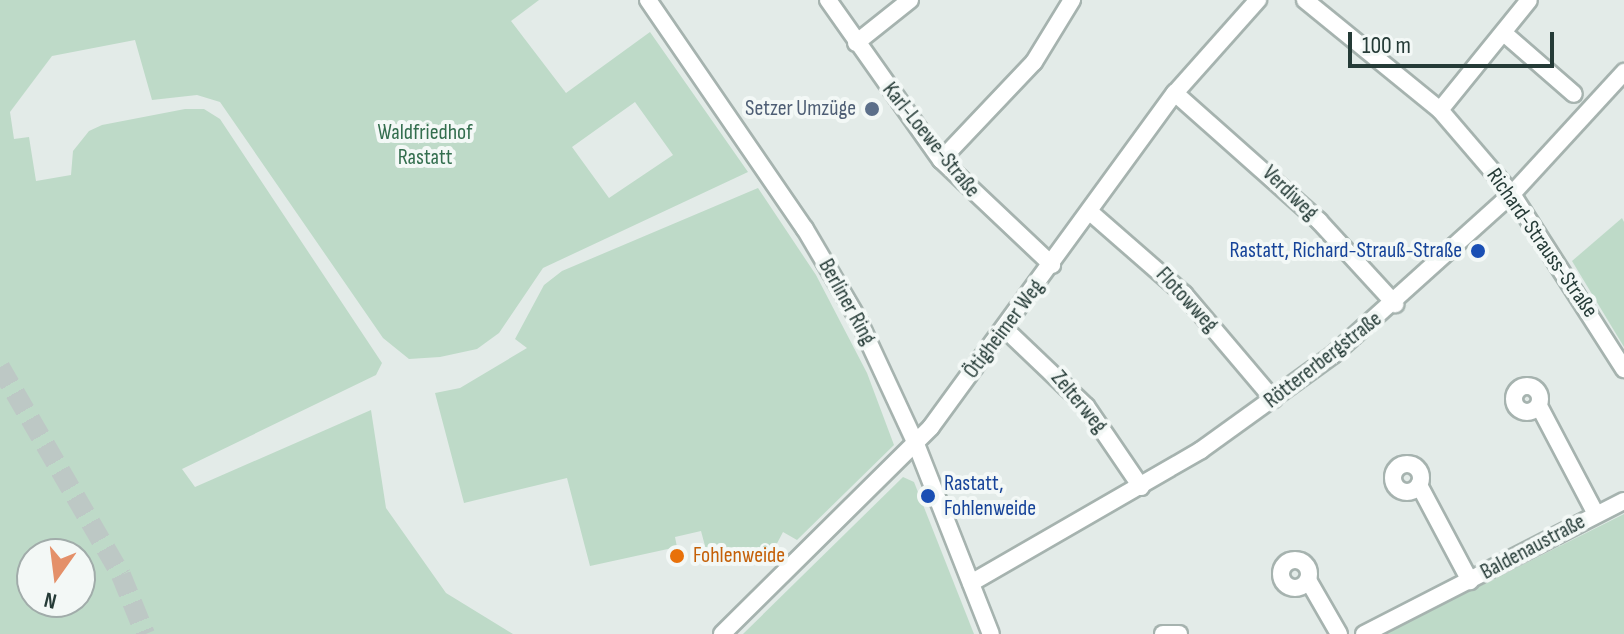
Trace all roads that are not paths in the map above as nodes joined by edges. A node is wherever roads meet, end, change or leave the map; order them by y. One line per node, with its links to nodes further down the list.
1 (648, 0): 23 (street, Berliner Ring)
2 (828, 0): 9 (street, Karl-Loewe-Straße)
3 (910, 0): 9 (street)
4 (1072, 0): 14 (street)
5 (1258, 0): 11 (street, Ötigheimer Weg)
6 (1305, 0): 13 (street, Richard-Strauss-Straße)
7 (1529, 0): 8 (street)
8 (1505, 34): 12 (street); 13 (street)
9 (856, 43): 14 (street, Karl-Loewe-Straße)
10 (1624, 72): 15 (street, Röttererbergstraße)
11 (1175, 93): 16 (street, Ötigheimer Weg); 18 (street, Verdiweg)
12 (1574, 94)
13 (1440, 110): 15 (street, Richard-Strauss-Straße)
14 (941, 160): 17 (street, Karl-Loewe-Straße)
15 (1512, 194): 18 (street, Röttererbergstraße); 20 (street, Richard-Strauss-Straße)
16 (1090, 212): 17 (street, Ötigheimer Weg); 21 (street, Flotowweg)
17 (1052, 265): 19 (street, Ötigheimer Weg)
18 (1395, 304): 21 (street, Röttererbergstraße)
19 (1004, 328): 23 (street, Ötigheimer Weg); 25 (street, Zelterweg)
20 (1624, 369)
21 (1273, 399): 25 (street, Röttererbergstraße)
22 (1539, 406): 27 (street, Baldenaustraße)
23 (916, 444): 30 (street, Berliner Ring); 31 (street, Ötigheimer Weg)
24 (1419, 485): 29 (street, Baldenaustraße)
25 (1141, 487): 30 (street, Röttererbergstraße)
26 (1624, 501): 27 (street, Baldenaustraße)
27 (1596, 514): 29 (street, Baldenaustraße)
28 (1308, 580): 35 (street)
29 (1470, 581): 36 (street, Baldenaustraße)
30 (971, 583): 32 (street, Berliner Ring)
31 (722, 634)
32 (991, 634)
33 (1163, 634): 34 (street)
34 (1179, 634)
35 (1339, 634)
36 (1364, 634)

